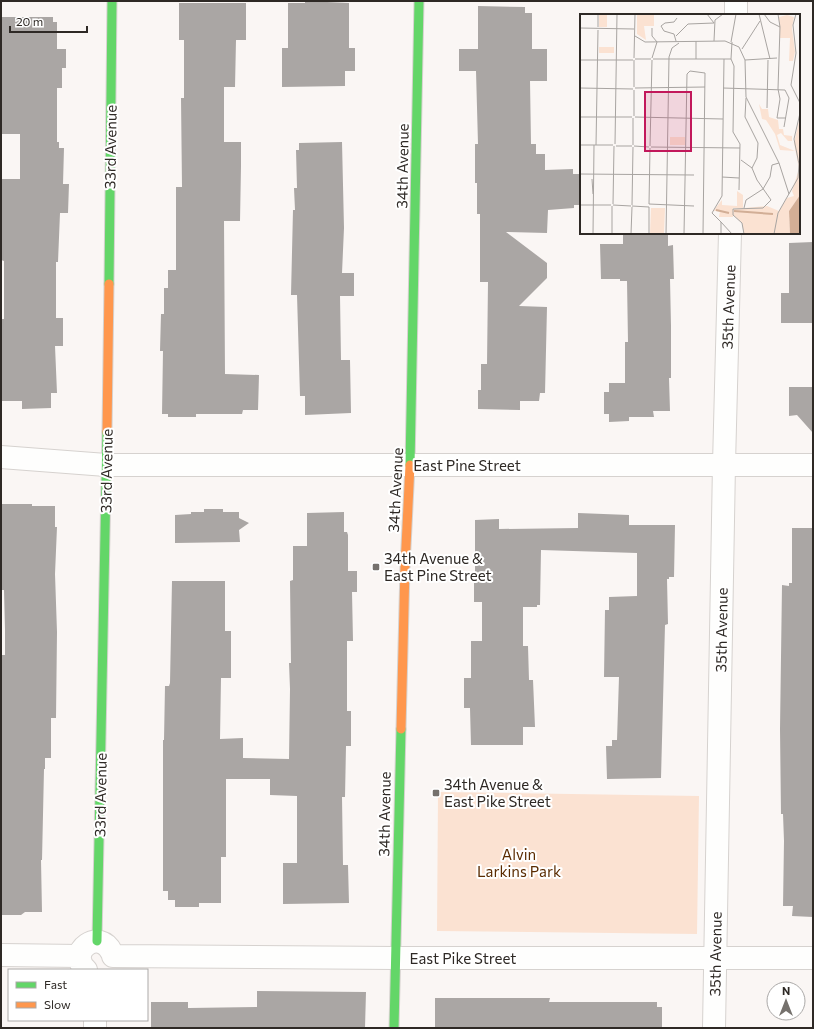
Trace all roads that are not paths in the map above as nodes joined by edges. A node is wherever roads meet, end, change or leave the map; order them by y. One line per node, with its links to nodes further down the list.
1 (112, 1): 8 (street, 33rd Avenue)
2 (419, 1): 9 (street, 34th Avenue)
3 (736, 1): 4 (street)
4 (736, 14)
5 (730, 234): 7 (street, 35th Avenue)
6 (1, 457): 8 (street, East Pine Street)
7 (724, 464): 9 (street, East Pine Street); 10 (street, East Pine Street); 14 (street, 35th Avenue)
8 (106, 465): 9 (street, East Pine Street); 12 (street, 33rd Avenue)
9 (410, 465): 13 (street, 34th Avenue)
10 (813, 466)
11 (1, 955): 16 (street)
12 (106, 956): 13 (street, East Pike Street); 16 (street)
13 (395, 958): 14 (street, East Pike Street); 17 (street, 34th Avenue)
14 (715, 958): 15 (street, East Pike Street); 18 (street, 35th Avenue)
15 (813, 958)
16 (83, 963)
17 (394, 1028)
18 (714, 1028)

